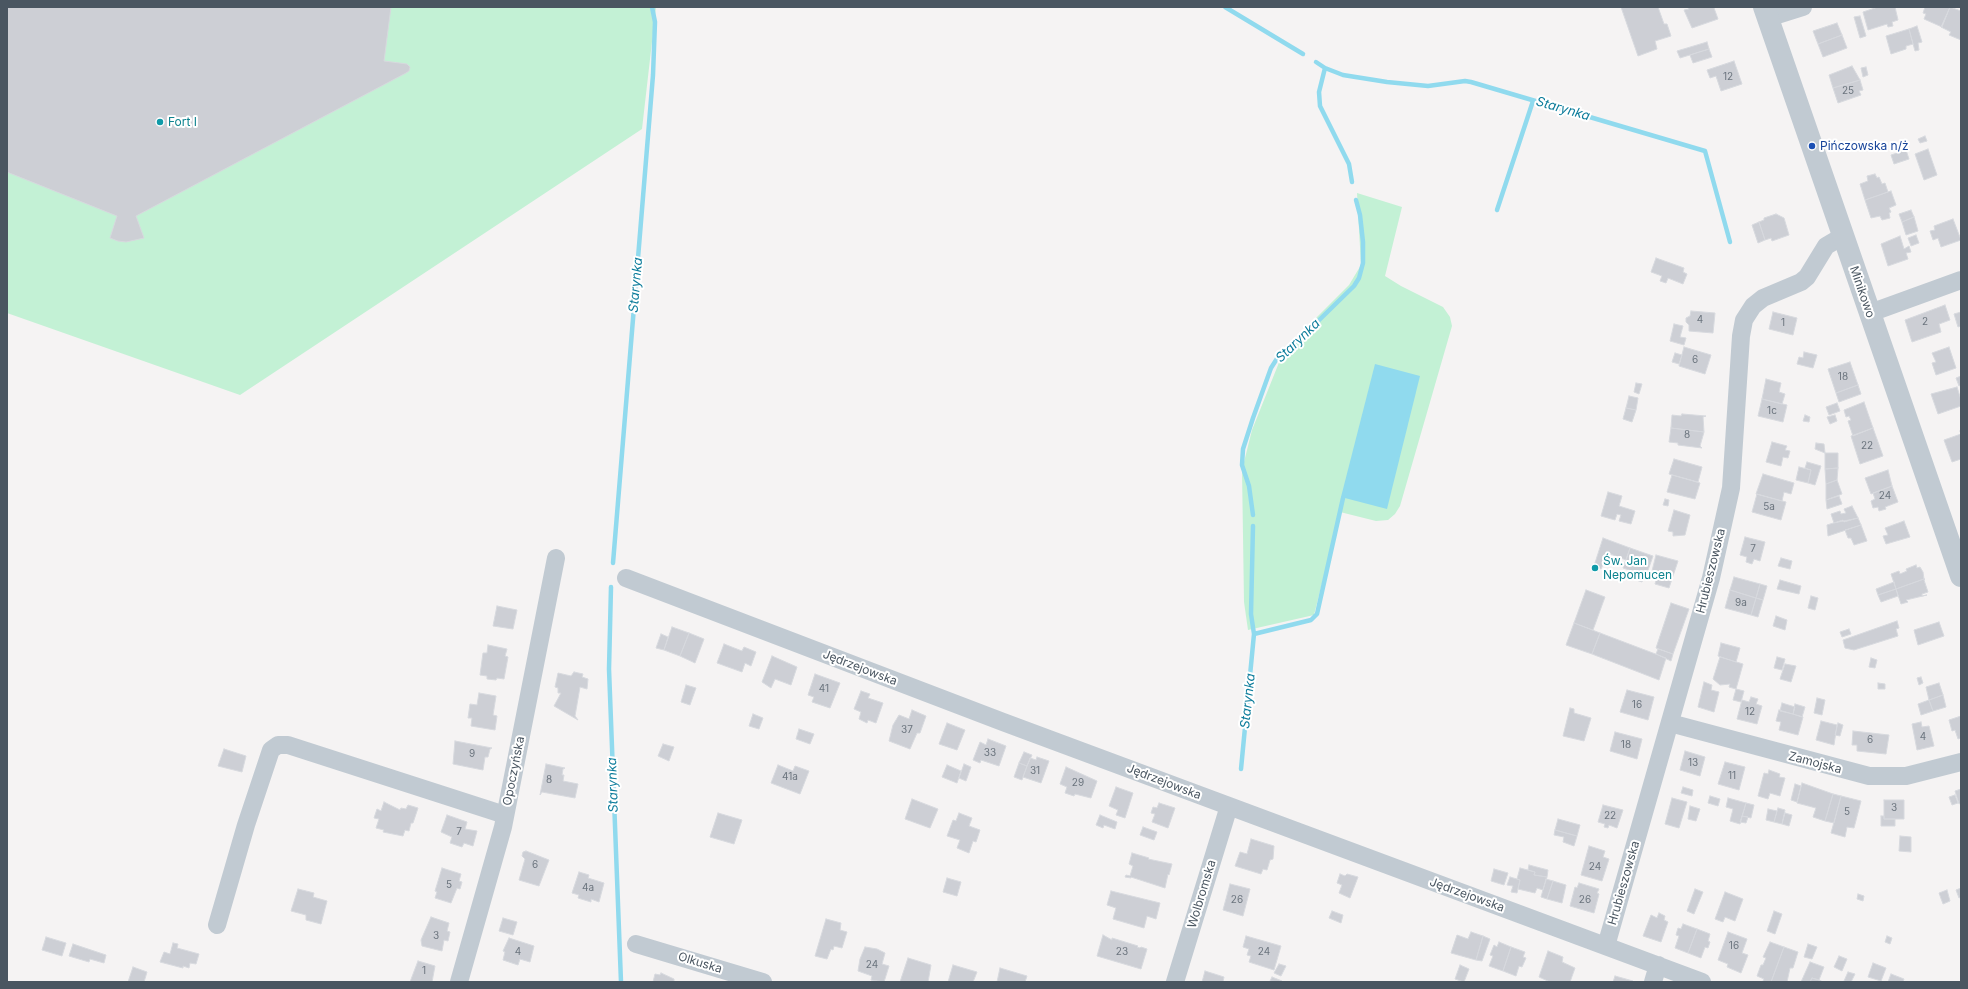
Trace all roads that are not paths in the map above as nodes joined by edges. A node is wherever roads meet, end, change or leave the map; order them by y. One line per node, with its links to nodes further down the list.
1 (1803, 7): 2 (street)
2 (1766, 12): 3 (street, Minikowo)
3 (1843, 236): 5 (street, Minikowo); 9 (street, Hrubieszowska)
4 (1961, 280): 5 (street)
5 (1870, 313): 7 (street, Minikowo)
6 (556, 558): 12 (street, Opoczyńska)
7 (1961, 576)
8 (626, 578): 11 (street, Jędrzejowska)
9 (1670, 724): 10 (street, Zamojska); 15 (street, Hrubieszowska)
10 (1961, 762)
11 (1229, 806): 15 (street, Jędrzejowska); 19 (street, Wolbromska)
12 (505, 815): 13 (street); 17 (street, Opoczyńska)
13 (217, 925)
14 (636, 944): 18 (street, Olkuska)
15 (1606, 946): 16 (street, Jędrzejowska)
16 (1656, 974): 20 (street, Jędrzejowska)
17 (459, 982)
18 (764, 982)
19 (1175, 982)
20 (1702, 982)

